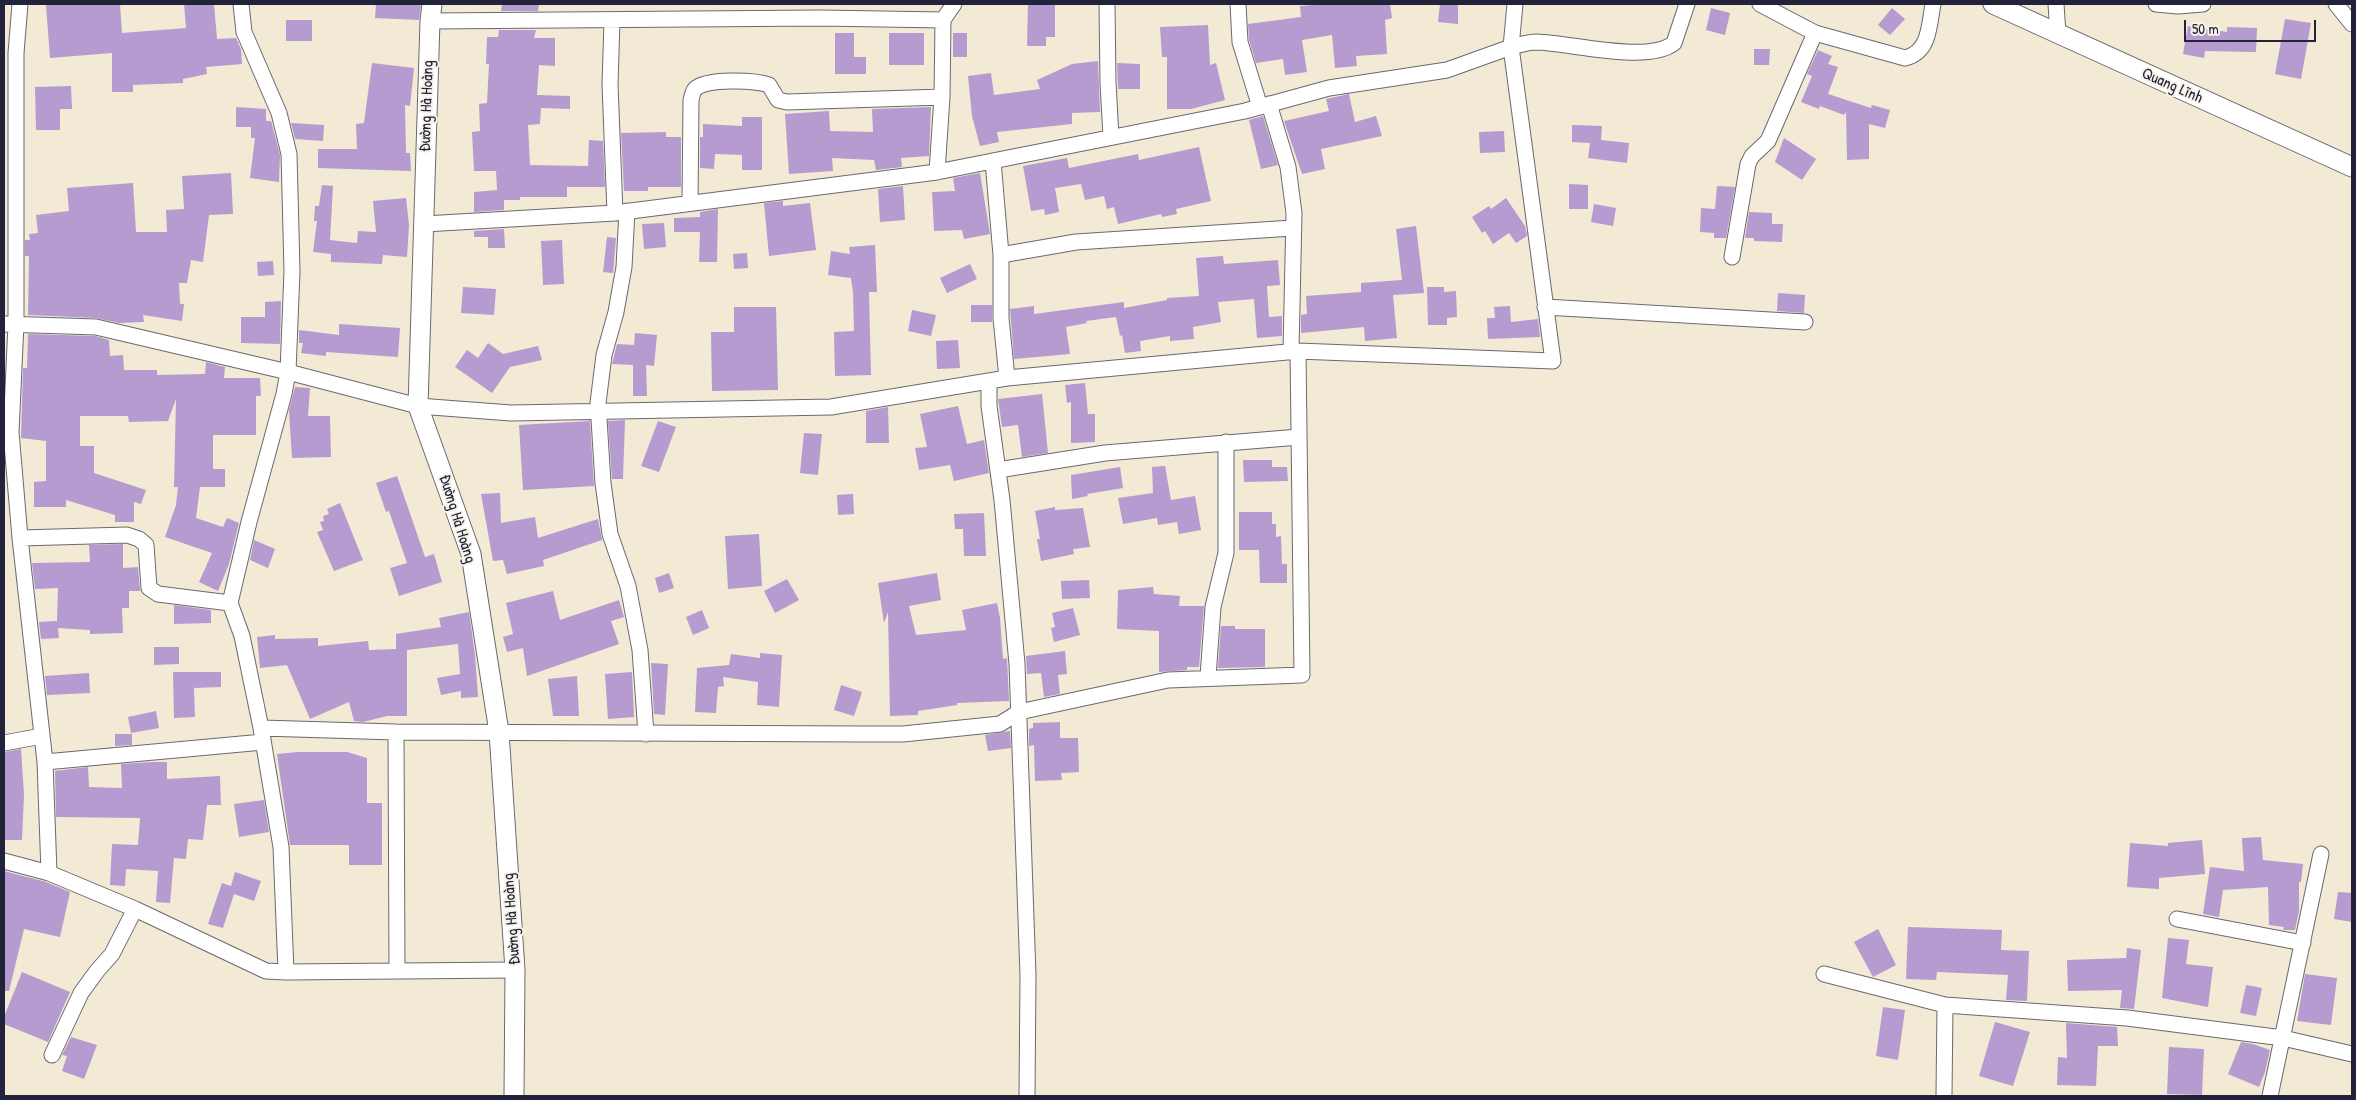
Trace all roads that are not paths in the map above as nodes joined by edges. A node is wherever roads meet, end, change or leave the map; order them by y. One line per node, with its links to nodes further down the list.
1 (20, 4): 24 (street)
2 (240, 4): 39 (street)
3 (954, 4): 16 (street)
4 (1107, 4): 25 (street)
5 (1238, 4): 23 (street)
6 (1515, 4): 21 (street)
7 (1687, 4): 21 (street)
8 (1760, 4): 19 (street)
9 (1932, 4): 19 (street)
10 (1993, 4): 20 (street, Quang Lĩnh)
11 (2056, 4): 20 (street)
12 (2156, 4): 13 (street)
13 (2203, 4)
14 (2336, 4): 18 (street)
15 (431, 12): 17 (street); 31 (street, Đường Hà Hoàng)
16 (943, 20): 17 (street); 22 (street)
17 (612, 21): 30 (street)
18 (2352, 24)
19 (1815, 32): 34 (street)
20 (2058, 34): 27 (street, Quang Lĩnh)
21 (1511, 47): 23 (street); 35 (street)
22 (942, 97): 28 (street); 29 (street)
23 (1264, 106): 25 (street); 32 (street)
24 (10, 136): 37 (street)
25 (1111, 137): 26 (street)
26 (993, 161): 28 (street); 33 (street)
27 (2352, 167)
28 (936, 172): 29 (street)
29 (690, 203): 30 (street)
30 (621, 212): 31 (street); 43 (street)
31 (424, 224): 42 (street, Đường Hà Hoàng)
32 (1294, 228): 33 (street); 38 (street)
33 (1001, 256): 40 (street)
34 (1732, 258)
35 (1545, 306): 36 (street); 38 (street)
36 (1805, 322)
37 (10, 324): 39 (street); 47 (street)
38 (1294, 351): 40 (street); 44 (street)
39 (288, 372): 42 (street); 49 (street)
40 (1008, 378): 41 (street)
41 (989, 381): 43 (street); 46 (street)
42 (418, 406): 43 (street); 53 (street, Đường Hà Hoàng)
43 (599, 412): 54 (street)
44 (1299, 437): 45 (street); 50 (street)
45 (1226, 442): 46 (street); 50 (street)
46 (998, 470): 51 (street)
47 (10, 504): 48 (street)
48 (20, 538): 49 (street); 56 (street)
49 (230, 602): 55 (street)
50 (1208, 677): 51 (street)
51 (1019, 712): 54 (street); 74 (street)
52 (396, 732): 53 (street); 55 (street); 65 (street)
53 (499, 732): 54 (street); 66 (street, Đường Hà Hoàng)
54 (646, 734)
55 (262, 735): 58 (street); 67 (street)
56 (42, 736): 57 (street); 58 (street)
57 (4, 743)
58 (45, 762): 61 (street)
59 (2322, 854): 64 (street)
60 (4, 861): 61 (street)
61 (49, 873): 62 (street)
62 (135, 909): 67 (street); 72 (street)
63 (2177, 919): 64 (street)
64 (2303, 943): 70 (street)
65 (397, 970): 66 (street); 67 (street)
66 (515, 970): 73 (street, Đường Hà Hoàng)
67 (286, 972)
68 (1824, 974): 69 (street)
69 (1945, 1005): 70 (street); 75 (street)
70 (2283, 1038): 71 (street); 76 (street)
71 (2352, 1054)
72 (52, 1055)
73 (514, 1096)
74 (1027, 1096)
75 (1944, 1096)
76 (2270, 1096)

